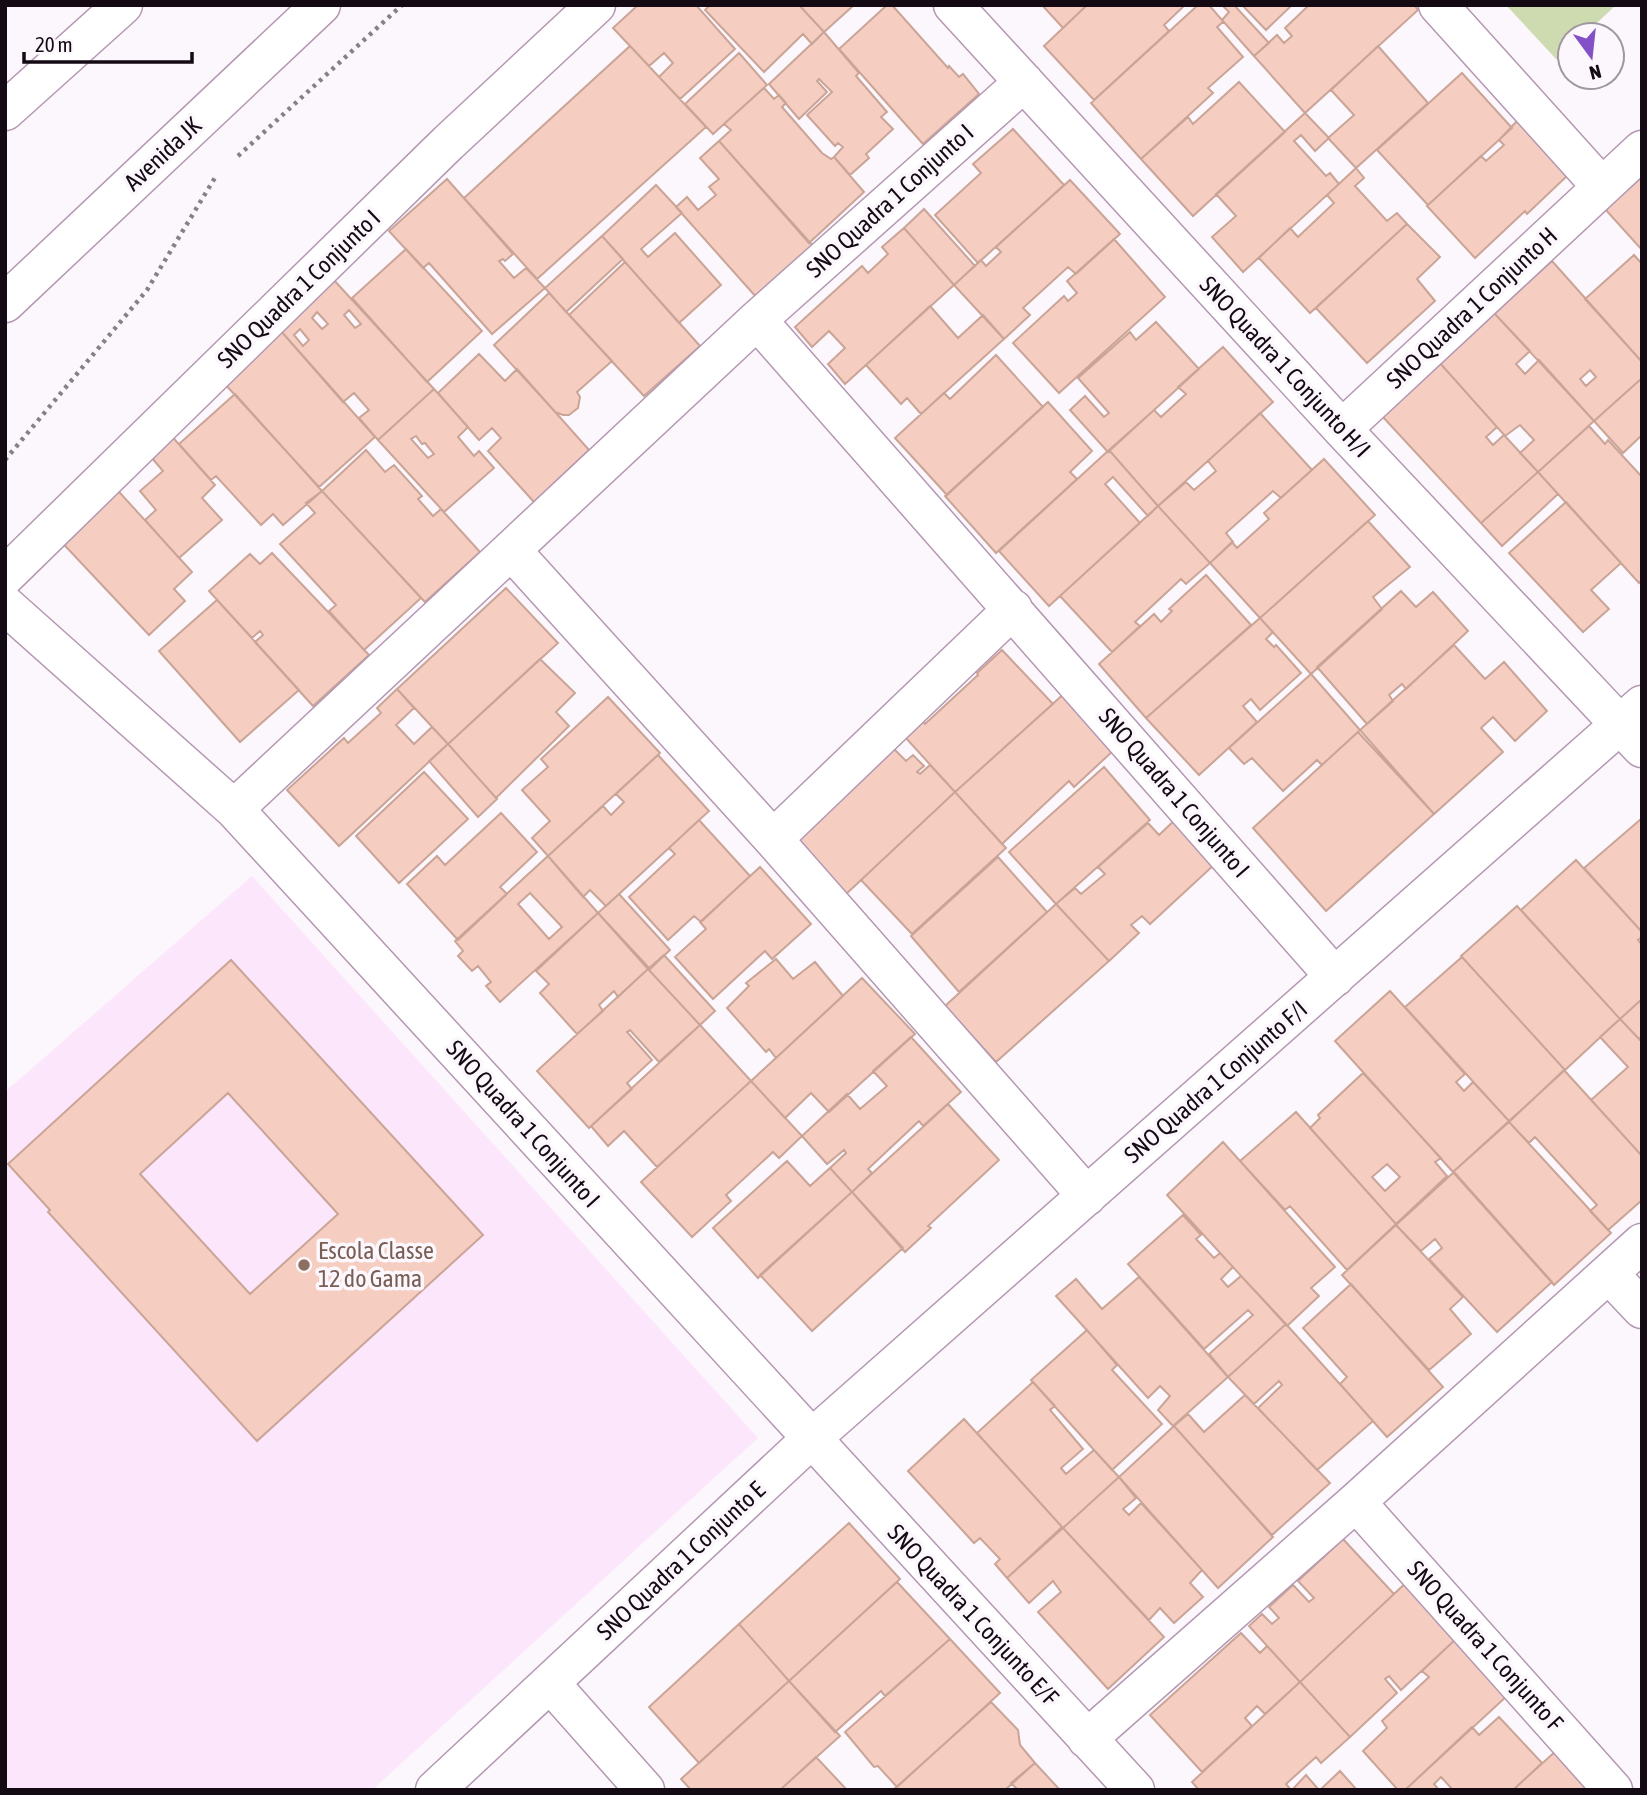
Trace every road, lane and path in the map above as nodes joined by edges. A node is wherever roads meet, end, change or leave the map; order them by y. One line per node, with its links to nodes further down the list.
1 (122, 5): 8 (street)
2 (321, 5): 13 (street, Avenida JK)
3 (402, 5): 10 (path)
4 (596, 5): 18 (street, SNO Quadra 1 Conjunto I)
5 (953, 5): 7 (street, SNO Quadra 1 Conjunto H/I)
6 (1438, 5): 12 (street)
7 (1024, 82): 14 (street, SNO Quadra 1 Conjunto I); 15 (street, SNO Quadra 1 Conjunto H/I)
8 (5, 111)
9 (1642, 150): 12 (street, SNO Quadra 1 Conjunto H)
10 (234, 160)
11 (224, 169): 16 (path)
12 (1602, 187): 15 (street, SNO Quadra 1 Conjunto H)
13 (5, 303)
14 (757, 320): 17 (street, SNO Quadra 1 Conjunto I); 20 (street, SNO Quadra 1 Conjunto I)
15 (1342, 429): 21 (street, SNO Quadra 1 Conjunto H/I)
16 (5, 460)
17 (511, 550): 22 (street, SNO Quadra 1 Conjunto I); 23 (street)
18 (5, 576)
19 (5, 605): 22 (street, SNO Quadra 1 Conjunto I)
20 (1013, 609): 23 (street); 24 (street, SNO Quadra 1 Conjunto I)
21 (1635, 726): 24 (street, SNO Quadra 1 Conjunto F/I)
22 (234, 809): 29 (street, SNO Quadra 1 Conjunto I)
23 (773, 839): 25 (street)
24 (1335, 977): 25 (street, SNO Quadra 1 Conjunto F/I)
25 (1087, 1196): 29 (street, SNO Quadra 1 Conjunto F/I)
26 (1642, 1243): 27 (street)
27 (1609, 1274): 28 (street); 30 (street)
28 (1642, 1309)
29 (811, 1439): 31 (street, SNO Quadra 1 Conjunto E); 32 (street, SNO Quadra 1 Conjunto E/F)
30 (1356, 1502): 32 (street); 36 (street, SNO Quadra 1 Conjunto F)
31 (550, 1684): 33 (street, SNO Quadra 1 Conjunto E); 34 (street)
32 (1087, 1739): 35 (street, SNO Quadra 1 Conjunto E/F)
33 (435, 1790)
34 (645, 1790)
35 (1135, 1790)
36 (1613, 1790)

